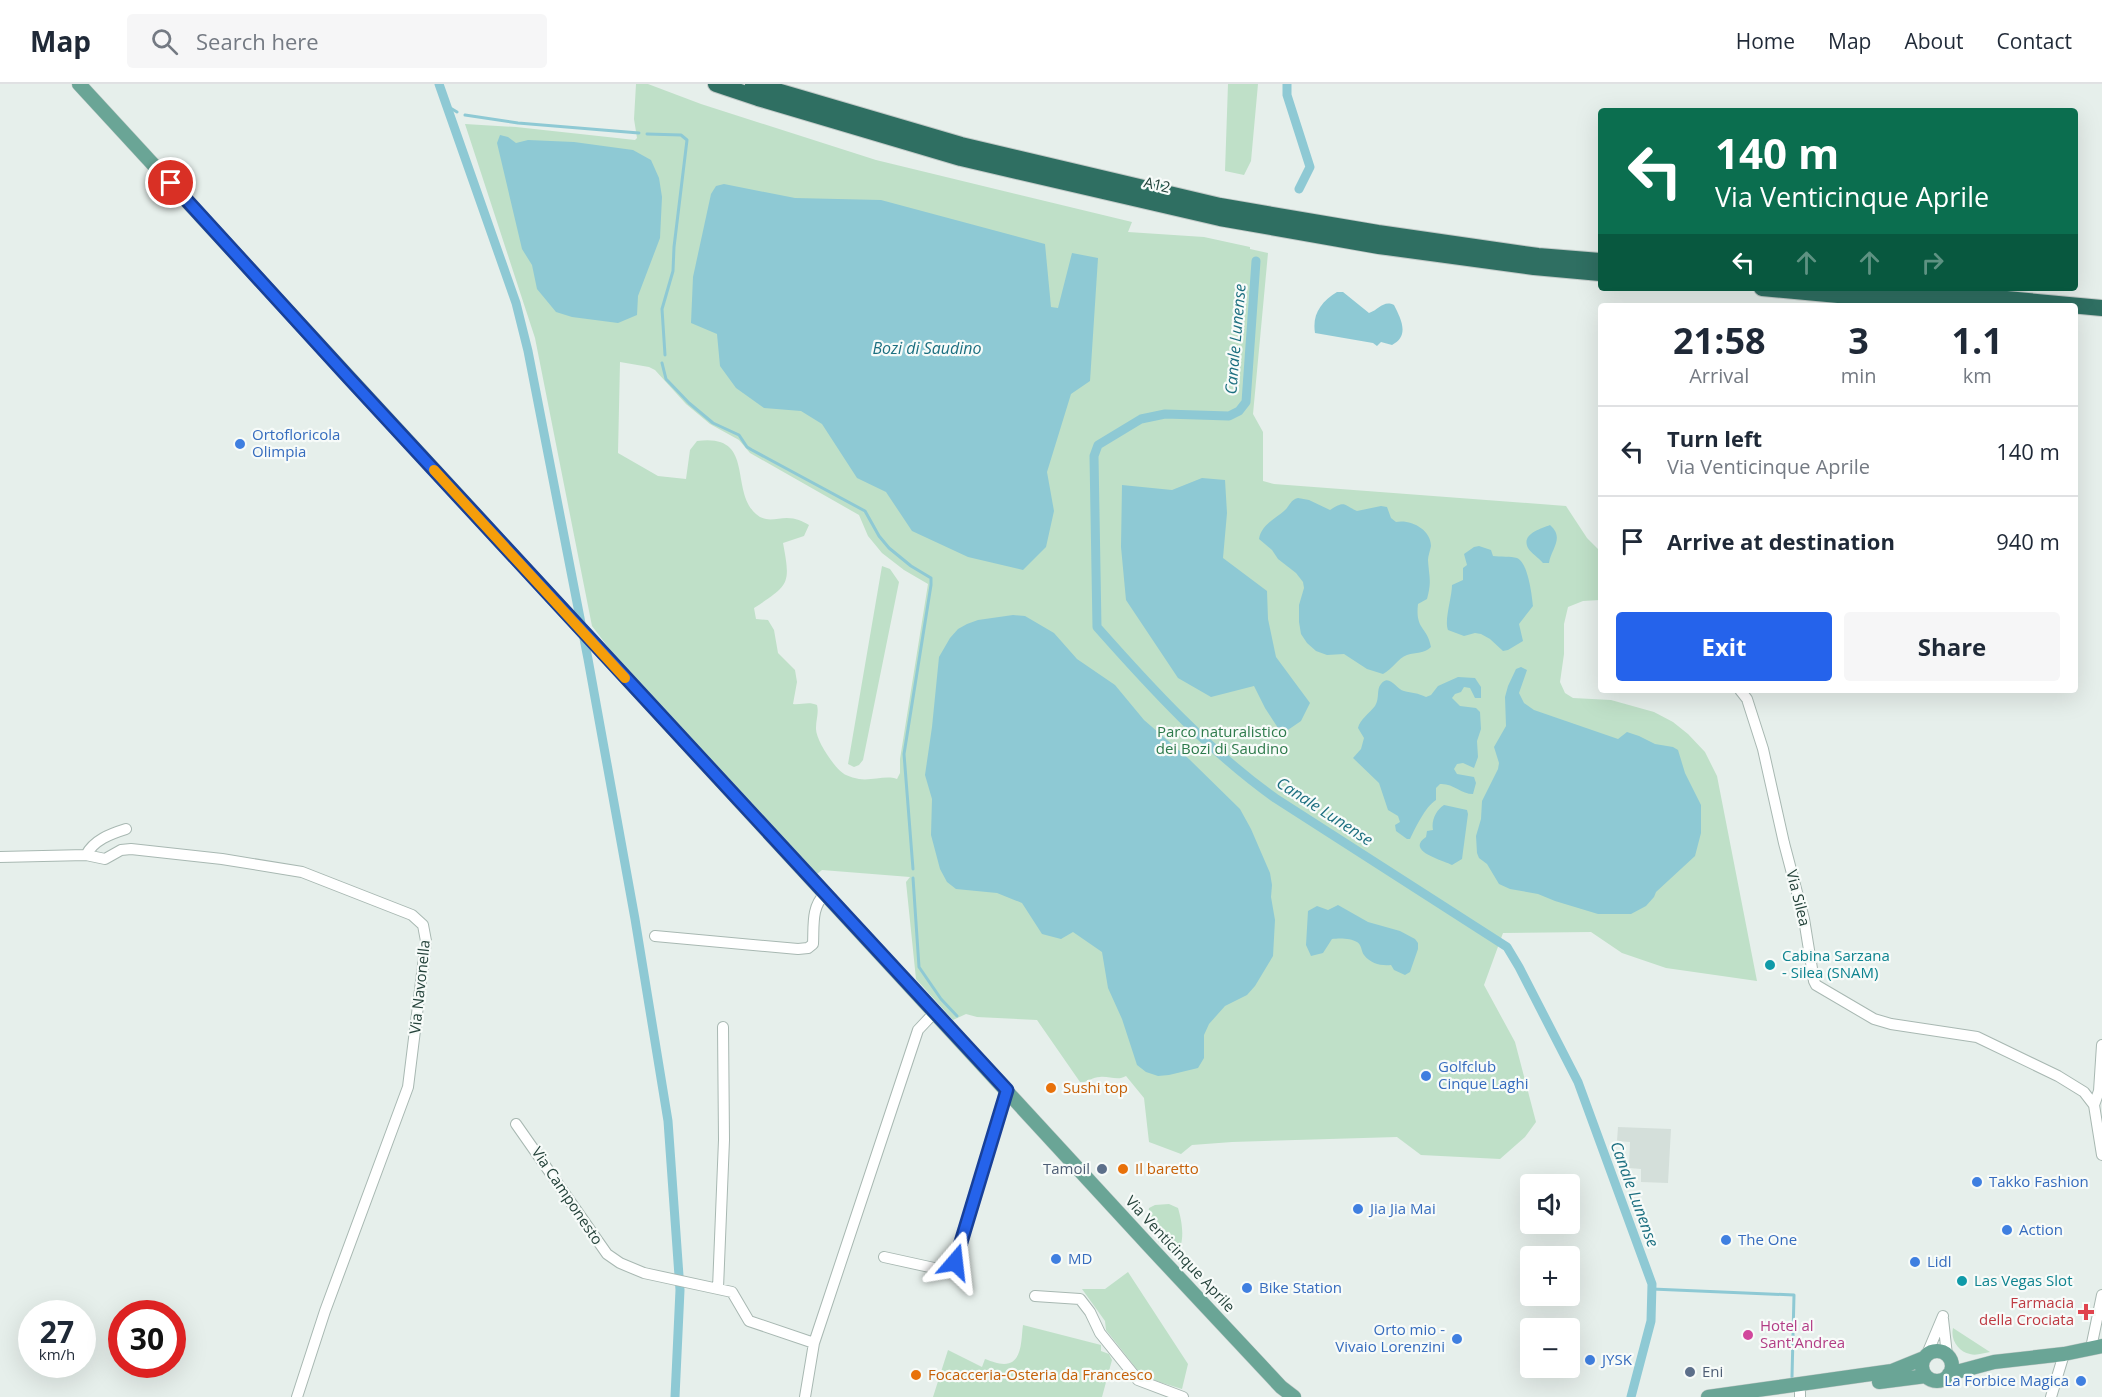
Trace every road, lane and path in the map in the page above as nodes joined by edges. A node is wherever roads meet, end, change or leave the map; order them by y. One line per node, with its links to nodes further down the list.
1 (79, 84): 18 (main road, Via Venticinque Aprile)
2 (716, 84): 5 (highway, A12 / A12)
3 (753, 84): 4 (highway, A12 / A12)
4 (1598, 261)
5 (1598, 273)
6 (1794, 291): 8 (highway)
7 (1920, 291): 9 (highway)
8 (1924, 303)
9 (2048, 303)
10 (2078, 306): 11 (highway)
11 (2102, 308)
12 (2078, 317): 13 (highway)
13 (2102, 319)
14 (1743, 693): 25 (street, Via Silea)
15 (126, 829): 16 (street)
16 (90, 856): 17 (street, Via Navonella); 43 (street, Via Navonella)
17 (0, 857)
18 (825, 894): 19 (street); 20 (main road, Via Venticinque Aprile)
19 (655, 936)
20 (935, 1012): 24 (main road, Via Venticinque Aprile); 33 (street)
21 (723, 1027): 29 (street)
22 (2102, 1045): 23 (street)
23 (2101, 1062): 25 (street)
24 (1007, 1090): 28 (street); 41 (main road, Via Venticinque Aprile)
25 (2094, 1105): 27 (street)
26 (516, 1124): 29 (street, Via Camponesto)
27 (2102, 1155)
28 (884, 1257)
29 (718, 1288): 33 (street, Via Camponesto)
30 (2102, 1295): 32 (street)
31 (1035, 1296): 45 (street)
32 (2098, 1328): 34 (street)
33 (814, 1342): 44 (street)
34 (2097, 1347): 35 (main road)
35 (2064, 1354): 38 (main road); 49 (street)
36 (1926, 1356): 37 (main road); 37 (street); 40 (main road); 47 (main road)
37 (1948, 1357): 38 (main road); 39 (main road)
38 (1994, 1362): 39 (main road)
39 (1948, 1374): 40 (main road)
40 (1926, 1376): 42 (main road)
41 (1283, 1392): 46 (main road, Via Venticinque Aprile)
42 (1800, 1394): 48 (main road)
43 (297, 1397)
44 (805, 1397)
45 (1183, 1397)
46 (1294, 1397)
47 (1708, 1397)
48 (1764, 1397)
49 (2051, 1397)

